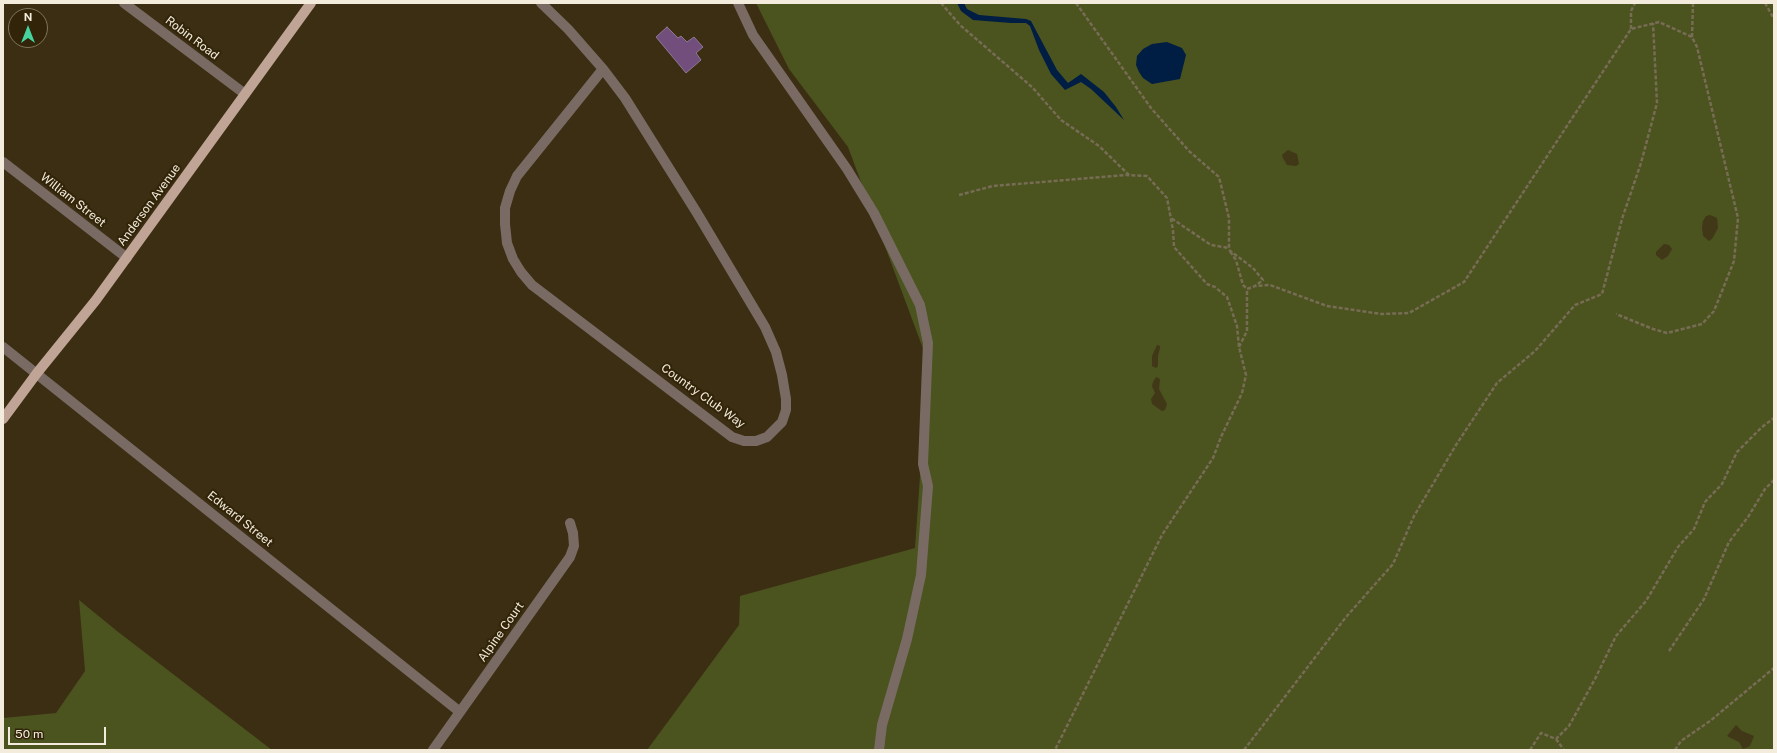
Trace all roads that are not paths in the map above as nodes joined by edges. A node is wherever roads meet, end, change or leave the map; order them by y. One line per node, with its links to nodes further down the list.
1 (124, 3): 6 (street, Robin Road)
2 (311, 3): 6 (main road, Anderson Avenue)
3 (541, 3): 5 (street, Country Club Way)
4 (738, 3): 15 (street)
5 (603, 68): 5 (street, Country Club Way)
6 (245, 94): 8 (main road, Anderson Avenue)
7 (3, 162): 8 (street, William Street)
8 (127, 258): 10 (main road, Anderson Avenue)
9 (3, 347): 10 (street, Edward Street)
10 (36, 373): 11 (main road, Anderson Avenue); 13 (street, Edward Street)
11 (3, 419)
12 (570, 523): 13 (street, Alpine Court)
13 (460, 712): 14 (street, Alpine Court)
14 (433, 750)
15 (879, 750)

